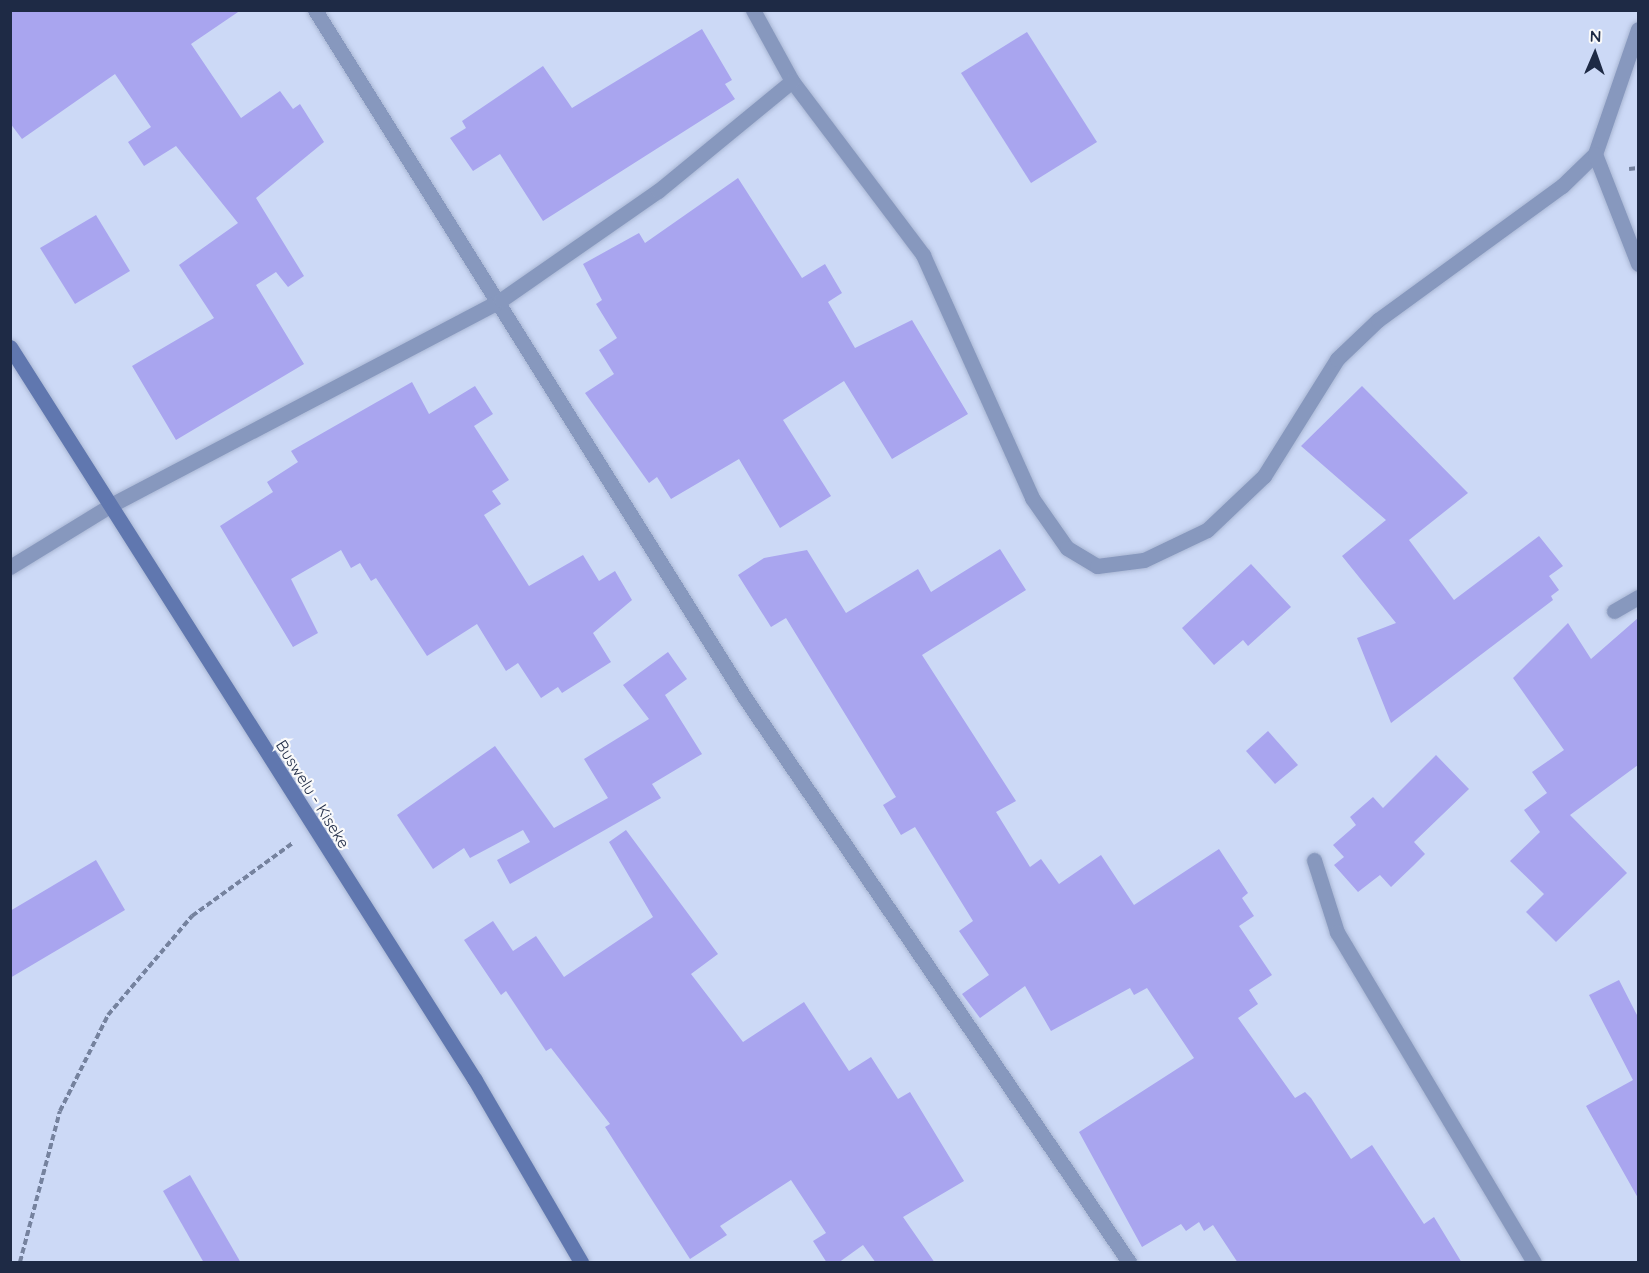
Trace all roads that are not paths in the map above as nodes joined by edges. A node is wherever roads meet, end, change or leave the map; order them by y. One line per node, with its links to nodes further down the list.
1 (315, 10): 7 (street)
2 (753, 10): 4 (street)
3 (1638, 29): 5 (street)
4 (792, 81): 5 (street); 7 (street)
5 (1595, 154): 6 (street)
6 (1638, 264)
7 (501, 300): 9 (street); 15 (street)
8 (10, 346): 9 (main road, Buswelu - Kiseke)
9 (111, 505): 10 (street); 14 (main road, Buswelu - Kiseke)
10 (10, 567)
11 (1638, 597): 12 (street)
12 (1614, 611)
13 (1314, 860): 16 (street)
14 (581, 1263)
15 (1129, 1263)
16 (1534, 1263)

